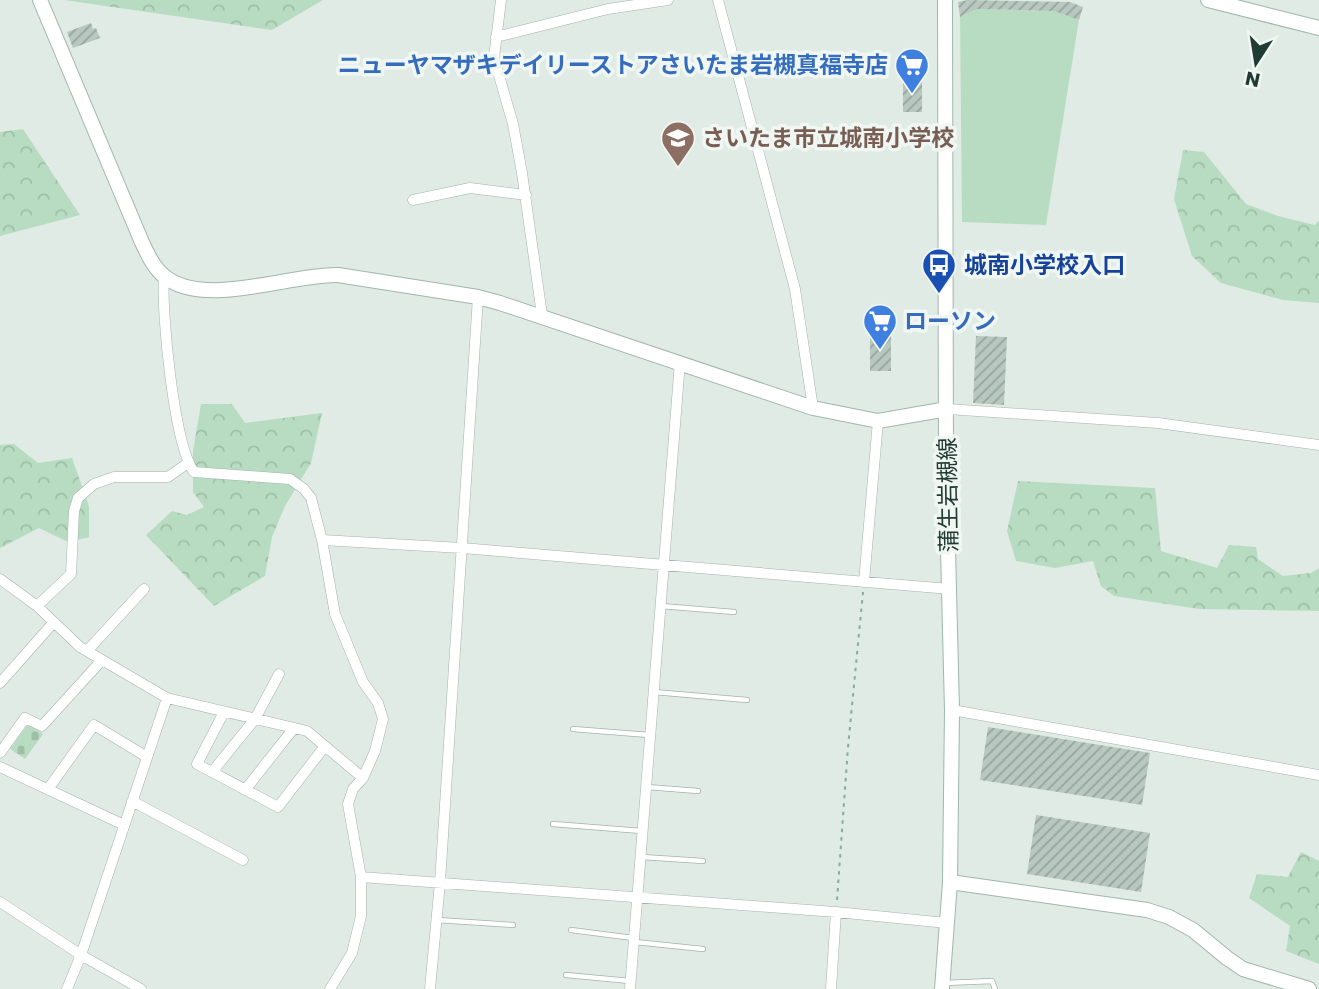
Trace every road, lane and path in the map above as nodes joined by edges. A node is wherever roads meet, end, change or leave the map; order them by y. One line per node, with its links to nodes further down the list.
1 (40, 0): 11 (street)
2 (501, 0): 8 (street)
3 (668, 0): 8 (street)
4 (718, 0): 15 (street)
5 (945, 0): 16 (street, 蒲生岩槻線)
6 (1208, 0): 7 (street)
7 (1319, 29)
8 (496, 37): 9 (street)
9 (526, 195): 10 (street); 13 (street)
10 (413, 200)
11 (164, 276): 12 (street); 19 (street)
12 (478, 297): 13 (street); 21 (street)
13 (542, 315): 14 (street)
14 (680, 362): 15 (street); 22 (street)
15 (813, 408): 17 (street)
16 (947, 409): 17 (street); 18 (street); 26 (street, 蒲生岩槻線)
17 (878, 421): 24 (street)
18 (1319, 445)
19 (187, 463): 20 (street); 27 (street)
20 (322, 540): 21 (street); 50 (street)
21 (462, 548): 22 (street); 64 (street)
22 (663, 565): 24 (street); 28 (street)
23 (0, 579): 27 (street)
24 (864, 582): 26 (street); 67 (path)
25 (144, 589): 31 (street)
26 (950, 589): 38 (street, 蒲生岩槻線)
27 (37, 606): 30 (street)
28 (660, 606): 29 (lane); 35 (street)
29 (734, 612)
30 (54, 622): 31 (street); 34 (street)
31 (87, 652): 32 (street)
32 (102, 660): 36 (street); 45 (street)
33 (279, 674): 40 (street)
34 (0, 683)
35 (653, 692): 37 (lane); 43 (street)
36 (167, 698): 39 (street); 46 (street)
37 (747, 700)
38 (952, 710): 49 (street); 63 (street, 蒲生岩槻線)
39 (224, 712): 40 (street); 48 (street)
40 (255, 719): 41 (street); 48 (street)
41 (293, 728): 44 (street); 53 (street)
42 (573, 729): 43 (lane)
43 (650, 735): 51 (street)
44 (325, 746): 50 (street); 53 (street)
45 (0, 753)
46 (147, 757): 52 (street); 55 (street)
47 (0, 767): 52 (street)
48 (212, 772): 53 (street)
49 (1319, 775)
50 (363, 778): 62 (street)
51 (646, 787): 54 (lane); 58 (street)
52 (48, 789): 57 (street)
53 (245, 790)
54 (698, 791)
55 (132, 801): 57 (street); 60 (street)
56 (553, 824): 58 (lane)
57 (124, 825): 74 (street)
58 (643, 831): 59 (street)
59 (641, 857): 61 (lane); 65 (street)
60 (243, 860)
61 (704, 861)
62 (361, 877): 64 (street); 80 (street)
63 (950, 881): 69 (street, 蒲生岩槻線); 84 (street)
64 (440, 882): 65 (street); 68 (street)
65 (638, 897): 67 (street); 72 (street)
66 (0, 902): 74 (street)
67 (836, 912): 69 (street); 82 (street)
68 (436, 920): 70 (lane); 81 (street)
69 (947, 923): 77 (street, 蒲生岩槻線)
70 (513, 925)
71 (571, 930): 72 (lane)
72 (634, 940): 73 (lane); 76 (street)
73 (703, 949)
74 (81, 955): 78 (street); 79 (street)
75 (566, 975): 76 (lane)
76 (630, 985)
77 (942, 986): 83 (lane)
78 (67, 989)
79 (141, 989)
80 (331, 989)
81 (430, 989)
82 (831, 989)
83 (995, 989)
84 (1309, 989)

